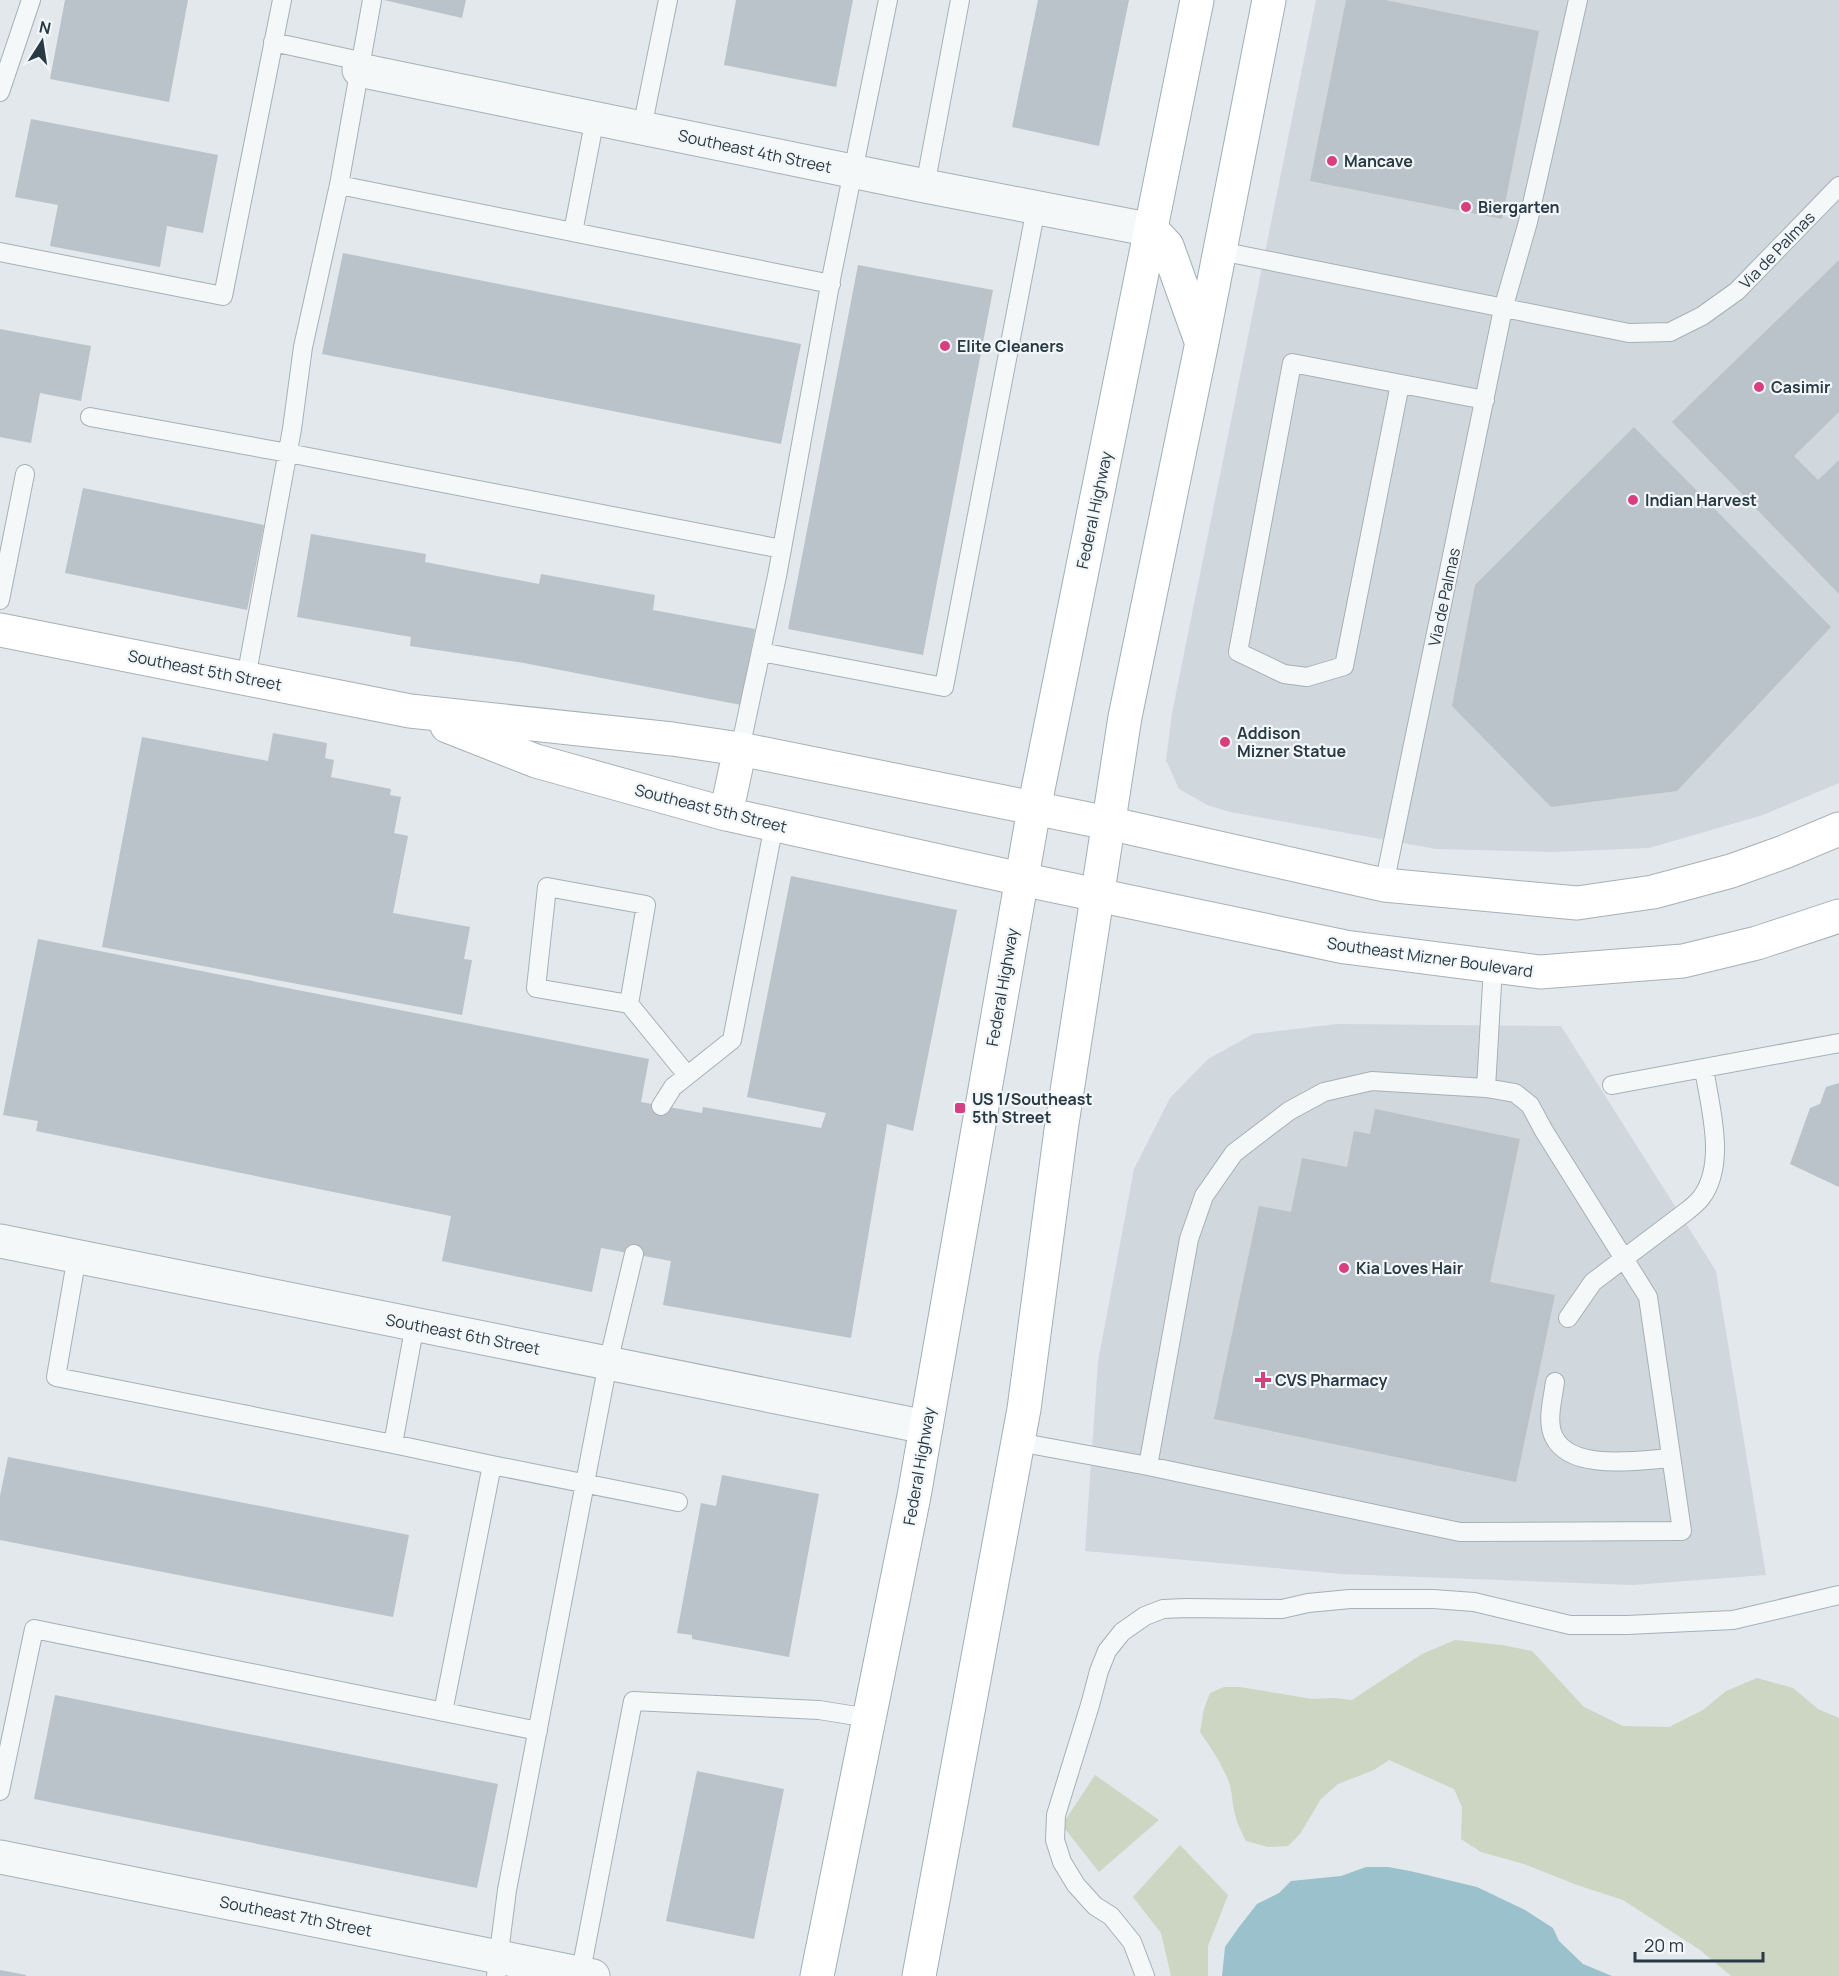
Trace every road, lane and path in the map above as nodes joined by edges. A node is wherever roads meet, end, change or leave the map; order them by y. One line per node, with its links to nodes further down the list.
1 (31, 0): 12 (lane)
2 (282, 0): 10 (lane)
3 (372, 0): 11 (lane)
4 (668, 0): 14 (lane)
5 (888, 0): 15 (lane)
6 (960, 0): 17 (lane)
7 (1197, 0): 20 (main road, Federal Highway)
8 (1269, 0): 22 (main road)
9 (1578, 0): 25 (lane, Via de Palmas)
10 (273, 42): 11 (lane); 23 (lane)
11 (359, 66): 13 (street, Southeast 4th Street); 16 (lane)
12 (0, 92)
13 (595, 118): 14 (street, Southeast 4th Street); 21 (lane)
14 (642, 128): 15 (street, Southeast 4th Street)
15 (854, 172): 17 (street, Southeast 4th Street); 24 (lane)
16 (339, 186): 21 (lane); 30 (lane)
17 (925, 186): 19 (street, Southeast 4th Street)
18 (1839, 186): 25 (lane, Via de Palmas)
19 (1036, 208): 20 (street, Southeast 4th Street); 35 (lane)
20 (1152, 230): 26 (main road); 39 (main road, Federal Highway)
21 (573, 232): 24 (lane)
22 (1220, 251): 25 (lane, Via de Palmas); 26 (main road)
23 (0, 252)
24 (831, 284): 32 (lane)
25 (1503, 309): 28 (lane, Via de Palmas)
26 (1202, 342): 41 (main road)
27 (1400, 384): 27 (lane); 28 (lane)
28 (1485, 400): 45 (lane, Via de Palmas)
29 (90, 417): 30 (lane)
30 (288, 453): 32 (lane); 36 (lane)
31 (25, 474): 33 (lane)
32 (782, 549): 35 (lane)
33 (0, 600)
34 (0, 630): 36 (main road, Southeast 5th Street)
35 (761, 652): 38 (lane)
36 (246, 678): 37 (main road, Southeast 5th Street)
37 (410, 711): 38 (main road, Southeast 5th Street); 40 (main road, Southeast 5th Street)
38 (740, 749): 39 (main road, Southeast 5th Street); 40 (main road)
39 (1034, 809): 41 (main road); 44 (main road, Federal Highway)
40 (726, 814): 42 (main road, Southeast 5th Street)
41 (1108, 823): 45 (main road); 46 (main road)
42 (774, 825): 44 (main road, Southeast 5th Street); 52 (lane)
43 (1839, 829): 45 (main road)
44 (1021, 879): 46 (main road, Southeast Mizner Boulevard); 64 (main road, Federal Highway)
45 (1384, 885)
46 (1097, 895): 48 (main road, Southeast Mizner Boulevard); 65 (main road)
47 (1839, 916): 48 (main road, Southeast Mizner Boulevard)
48 (1493, 967): 54 (lane)
49 (629, 1004): 49 (lane); 52 (lane)
50 (1839, 1043): 51 (lane)
51 (1704, 1069): 53 (lane); 59 (lane)
52 (687, 1075): 55 (lane)
53 (1612, 1085)
54 (1486, 1088): 59 (lane); 69 (lane)
55 (661, 1106)
56 (0, 1241): 58 (street, Southeast 6th Street)
57 (634, 1254): 62 (lane)
58 (77, 1256): 61 (street, Southeast 6th Street); 66 (lane)
59 (1624, 1258): 60 (lane); 67 (lane)
60 (1568, 1318)
61 (415, 1324): 62 (street, Southeast 6th Street); 66 (lane)
62 (608, 1363): 64 (street, Southeast 6th Street); 70 (lane)
63 (1555, 1382): 67 (lane)
64 (926, 1427): 74 (main road, Federal Highway)
65 (1018, 1443): 69 (lane); 81 (main road)
66 (393, 1444): 68 (lane)
67 (1671, 1458): 69 (lane)
68 (492, 1466): 70 (lane); 73 (lane)
69 (1148, 1466)
70 (585, 1482): 71 (lane); 75 (lane)
71 (678, 1502)
72 (1839, 1595): 82 (lane)
73 (443, 1712): 75 (lane); 76 (lane)
74 (869, 1718): 79 (lane); 80 (main road, Federal Highway)
75 (538, 1731): 78 (lane)
76 (0, 1791)
77 (0, 1857): 78 (street, Southeast 7th Street)
78 (498, 1967): 79 (street, Southeast 7th Street)
79 (585, 1975)
80 (817, 1976)
81 (919, 1976)
82 (1145, 1976)

